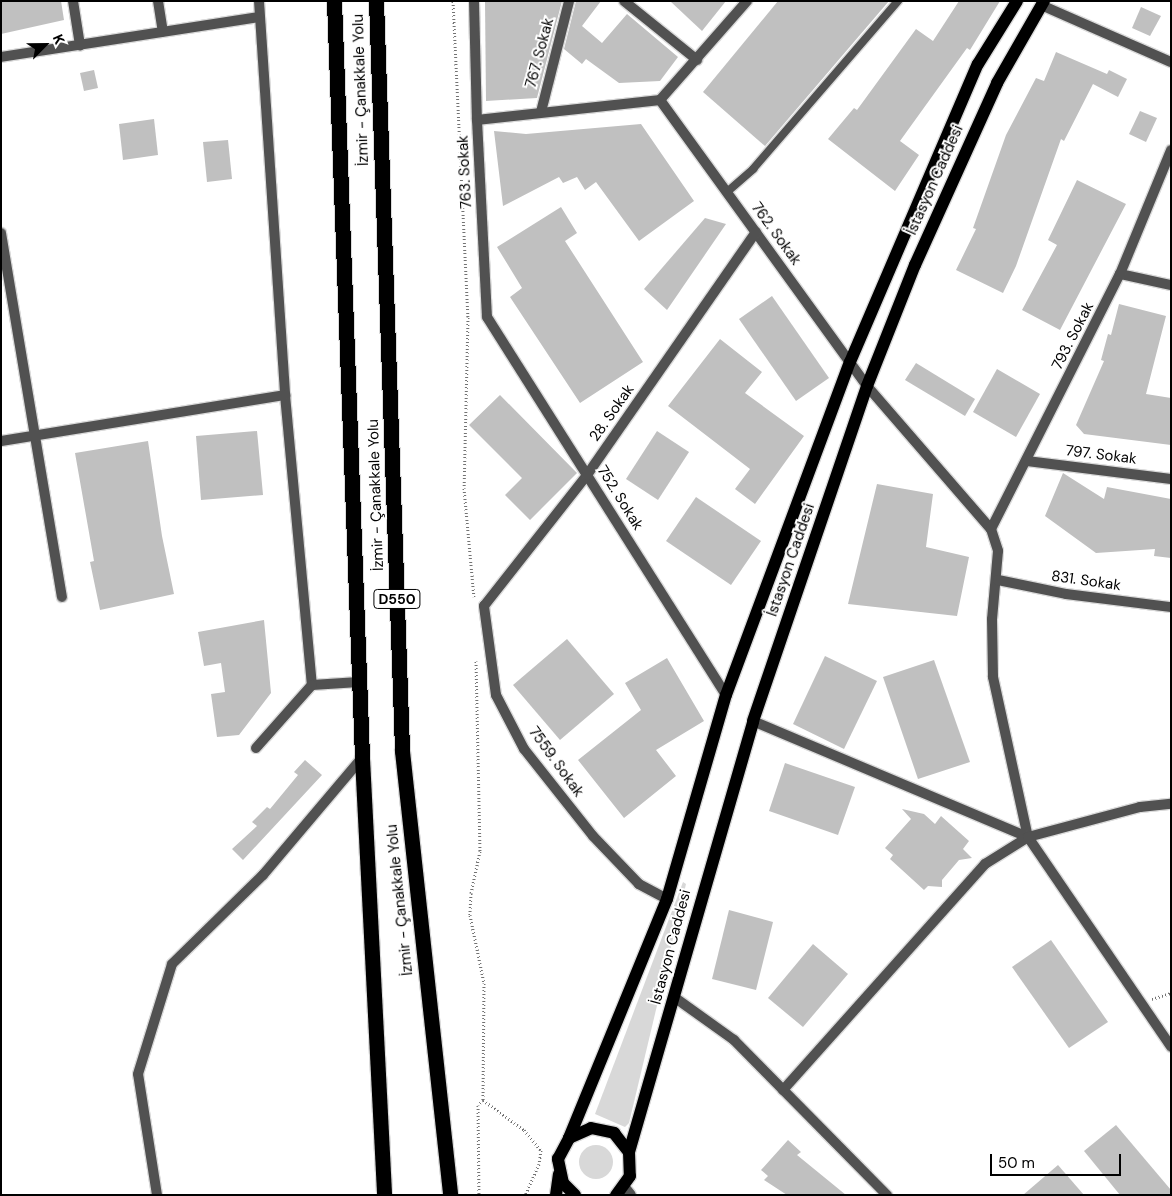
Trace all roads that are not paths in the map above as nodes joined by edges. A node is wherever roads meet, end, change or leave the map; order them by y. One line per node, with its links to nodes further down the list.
1 (73, 1): 15 (street)
2 (158, 1): 14 (street)
3 (259, 1): 13 (street)
4 (334, 1): 42 (highway, İzmir - Çanakkale Yolu)
5 (376, 1): 60 (highway, İzmir - Çanakkale Yolu / D550)
6 (474, 1): 21 (street)
7 (569, 1): 20 (street, 767. Sokak)
8 (624, 1): 17 (street)
9 (746, 1): 17 (street)
10 (898, 1): 23 (lane)
11 (1018, 1): 29 (main road, İstasyon Caddesi)
12 (1043, 3): 18 (street); 30 (main road, İstasyon Caddesi)
13 (259, 17): 14 (street); 31 (street)
14 (162, 32): 15 (street)
15 (80, 45): 16 (street)
16 (1, 57)
17 (697, 60): 19 (street)
18 (1171, 62)
19 (660, 100): 20 (street, 763. Sokak); 23 (street, 762. Sokak)
20 (541, 112): 21 (street, 763. Sokak)
21 (477, 120): 28 (street, 763. Sokak)
22 (1171, 150): 26 (street, 793. Sokak)
23 (727, 192): 24 (street, 762. Sokak)
24 (756, 232): 29 (street, 762. Sokak); 35 (street, 28. Sokak)
25 (1, 233): 32 (street)
26 (1120, 274): 27 (street); 34 (street, 793. Sokak)
27 (1171, 285)
28 (487, 317): 35 (street, 752. Sokak)
29 (850, 362): 30 (street, 762. Sokak); 44 (main road, İstasyon Caddesi)
30 (867, 386): 37 (street, 762. Sokak); 45 (main road, İstasyon Caddesi)
31 (285, 395): 32 (street); 43 (street)
32 (35, 436): 33 (street); 39 (street)
33 (1, 441)
34 (1027, 461): 36 (street, 797. Sokak); 37 (street, 793. Sokak)
35 (587, 475): 40 (street, 28. Sokak); 44 (street, 752. Sokak)
36 (1171, 479)
37 (991, 529): 38 (street)
38 (998, 580): 41 (street, 831. Sokak); 49 (street)
39 (62, 597)
40 (480, 604): 50 (street, 7559. Sokak)
41 (1171, 607)
42 (359, 682): 43 (street); 47 (highway, İzmir - Çanakkale Yolu)
43 (312, 684): 46 (street)
44 (726, 694): 50 (main road, İstasyon Caddesi)
45 (753, 721): 49 (street); 51 (main road, İstasyon Caddesi)
46 (256, 748)
47 (362, 758): 58 (street); 59 (highway, İzmir - Çanakkale Yolu)
48 (1171, 804): 49 (street)
49 (1028, 837): 52 (street); 53 (street)
50 (667, 899): 54 (main road, İstasyon Caddesi)
51 (674, 997): 53 (street); 55 (main road, İstasyon Caddesi)
52 (1171, 1047)
53 (784, 1090): 63 (street)
54 (569, 1138): 55 (main road); 56 (main road, İstasyon Caddesi)
55 (629, 1152): 57 (main road, İstasyon Caddesi)
56 (559, 1172): 61 (main road, İstasyon Caddesi); 62 (main road)
57 (621, 1193)
58 (157, 1195)
59 (384, 1195)
60 (450, 1195)
61 (556, 1195)
62 (575, 1195)
63 (887, 1195)

